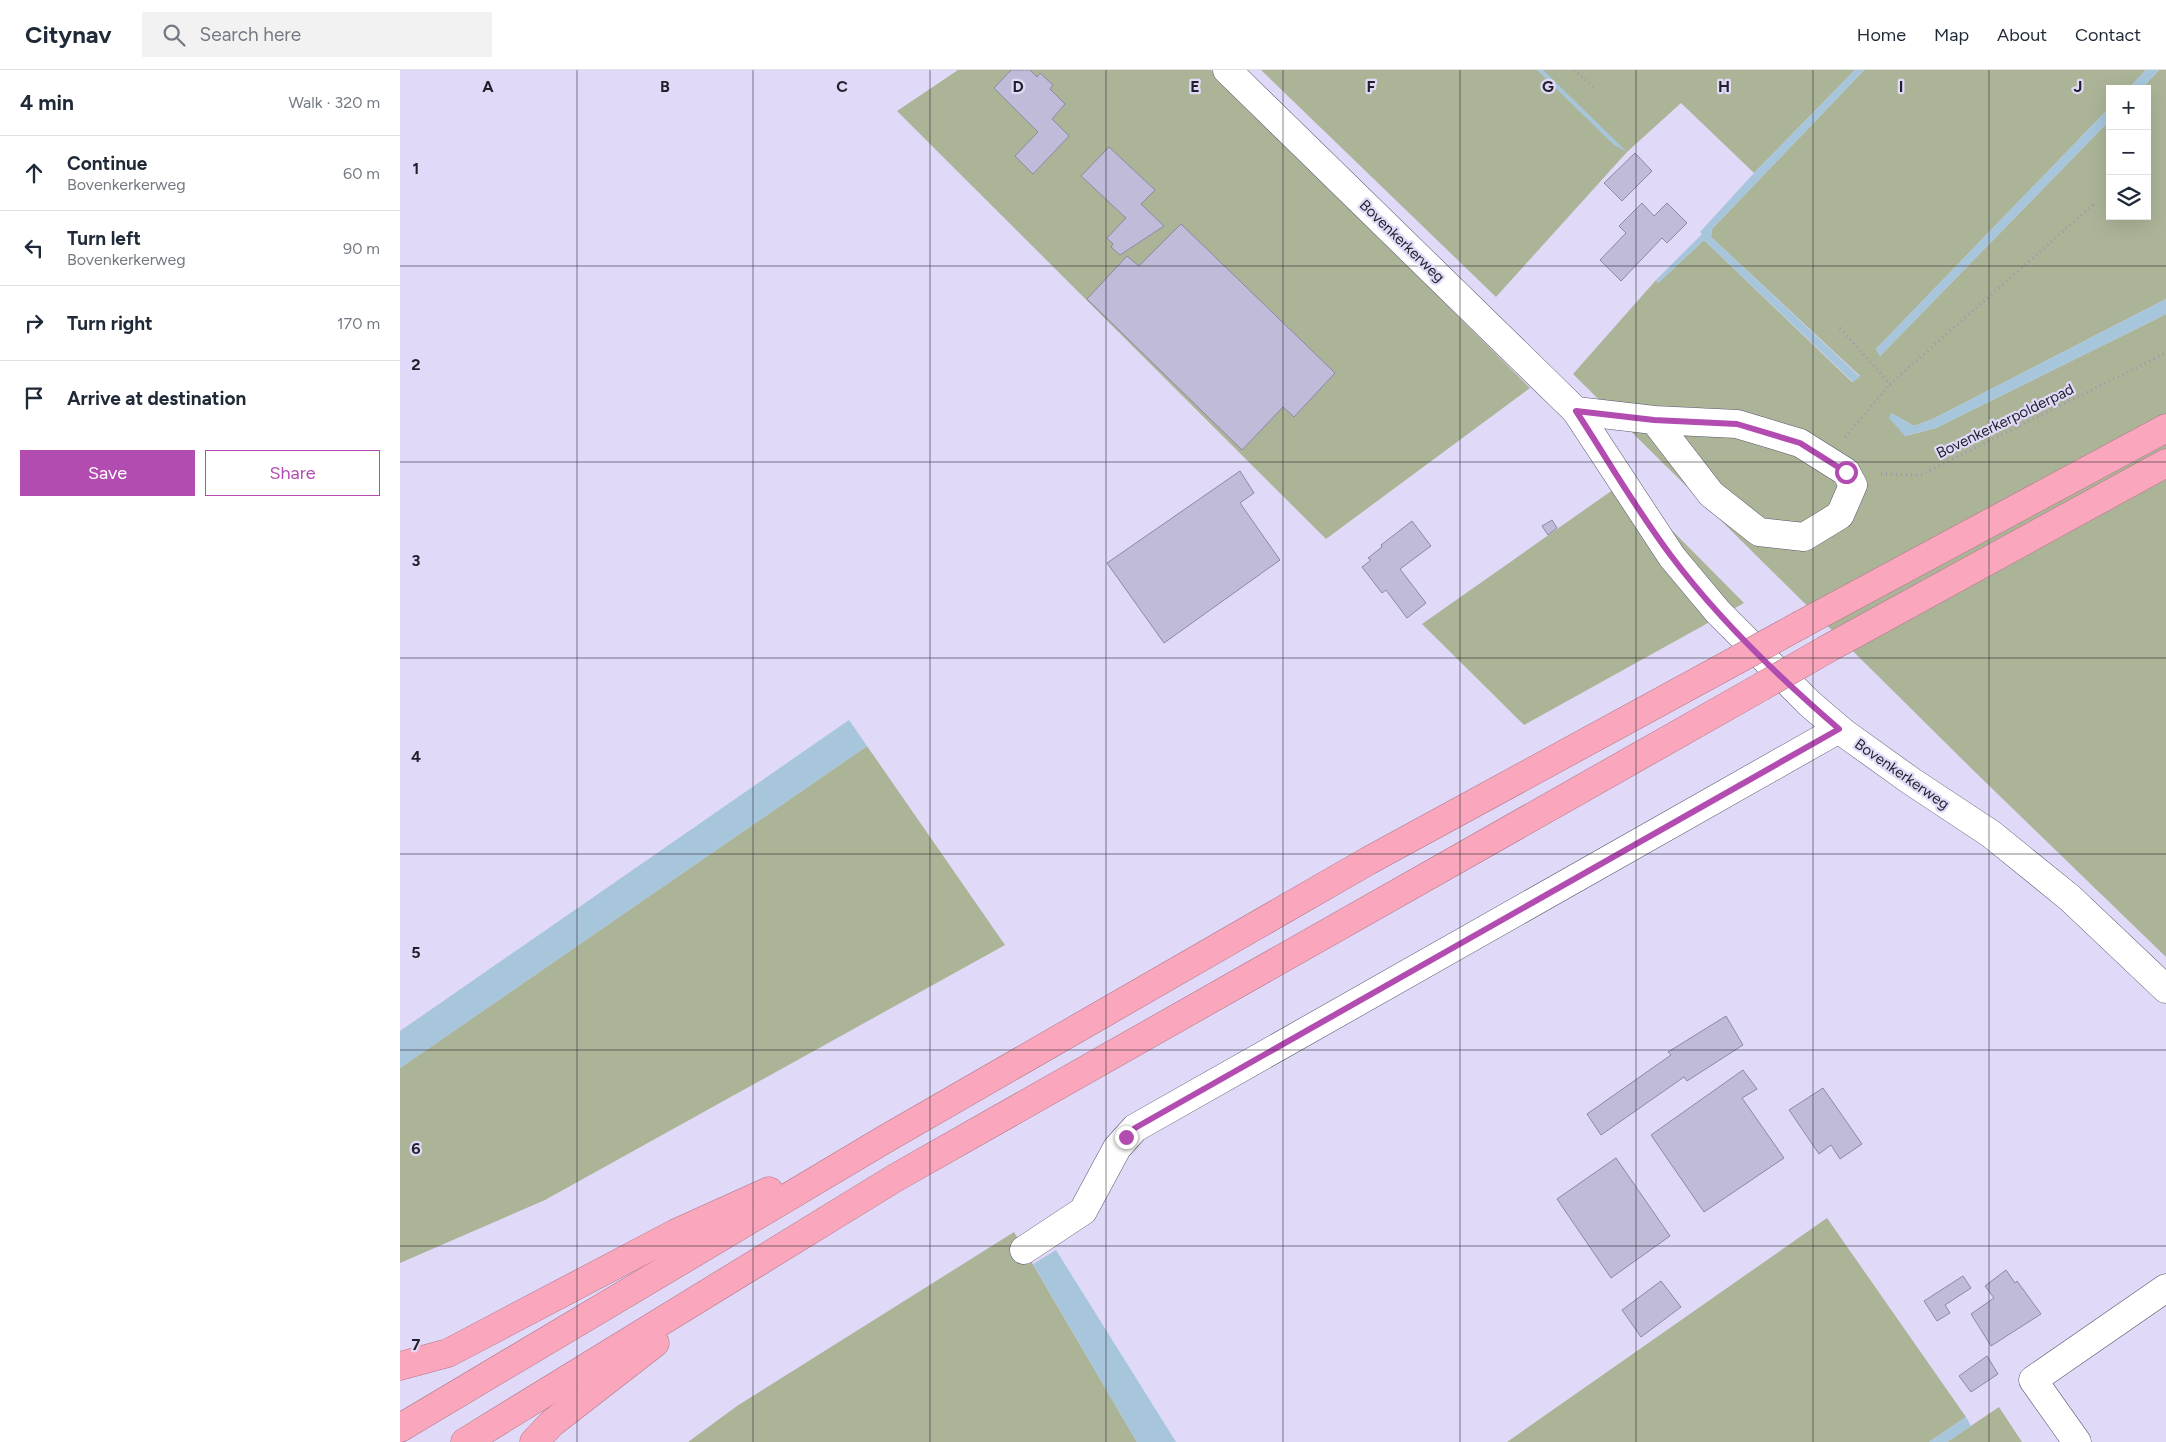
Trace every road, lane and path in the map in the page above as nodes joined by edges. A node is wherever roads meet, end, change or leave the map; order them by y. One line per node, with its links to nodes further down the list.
1 (1227, 70): 8 (street, Bovenkerkerweg)
2 (1574, 70): 3 (path)
3 (1594, 88)
4 (2094, 204): 7 (path)
5 (1840, 328): 7 (path)
6 (2166, 353): 12 (path, Bovenkerkerpolderpad)
7 (1890, 384): 12 (path)
8 (1576, 411): 9 (street); 13 (street, Bovenkerkerweg)
9 (1654, 420): 12 (street); 12 (street)
10 (2166, 428): 15 (highway, bridge)
11 (2166, 463): 16 (highway, bridge)
12 (1836, 466)
13 (1839, 729): 14 (street, Bovenkerkerweg); 17 (street)
14 (2166, 989)
15 (887, 1138): 19 (highway); 20 (highway)
16 (895, 1178): 21 (highway); 22 (highway)
17 (1024, 1250)
18 (2166, 1288): 23 (street)
19 (400, 1366)
20 (400, 1428)
21 (464, 1442)
22 (534, 1442)
23 (2077, 1442)

